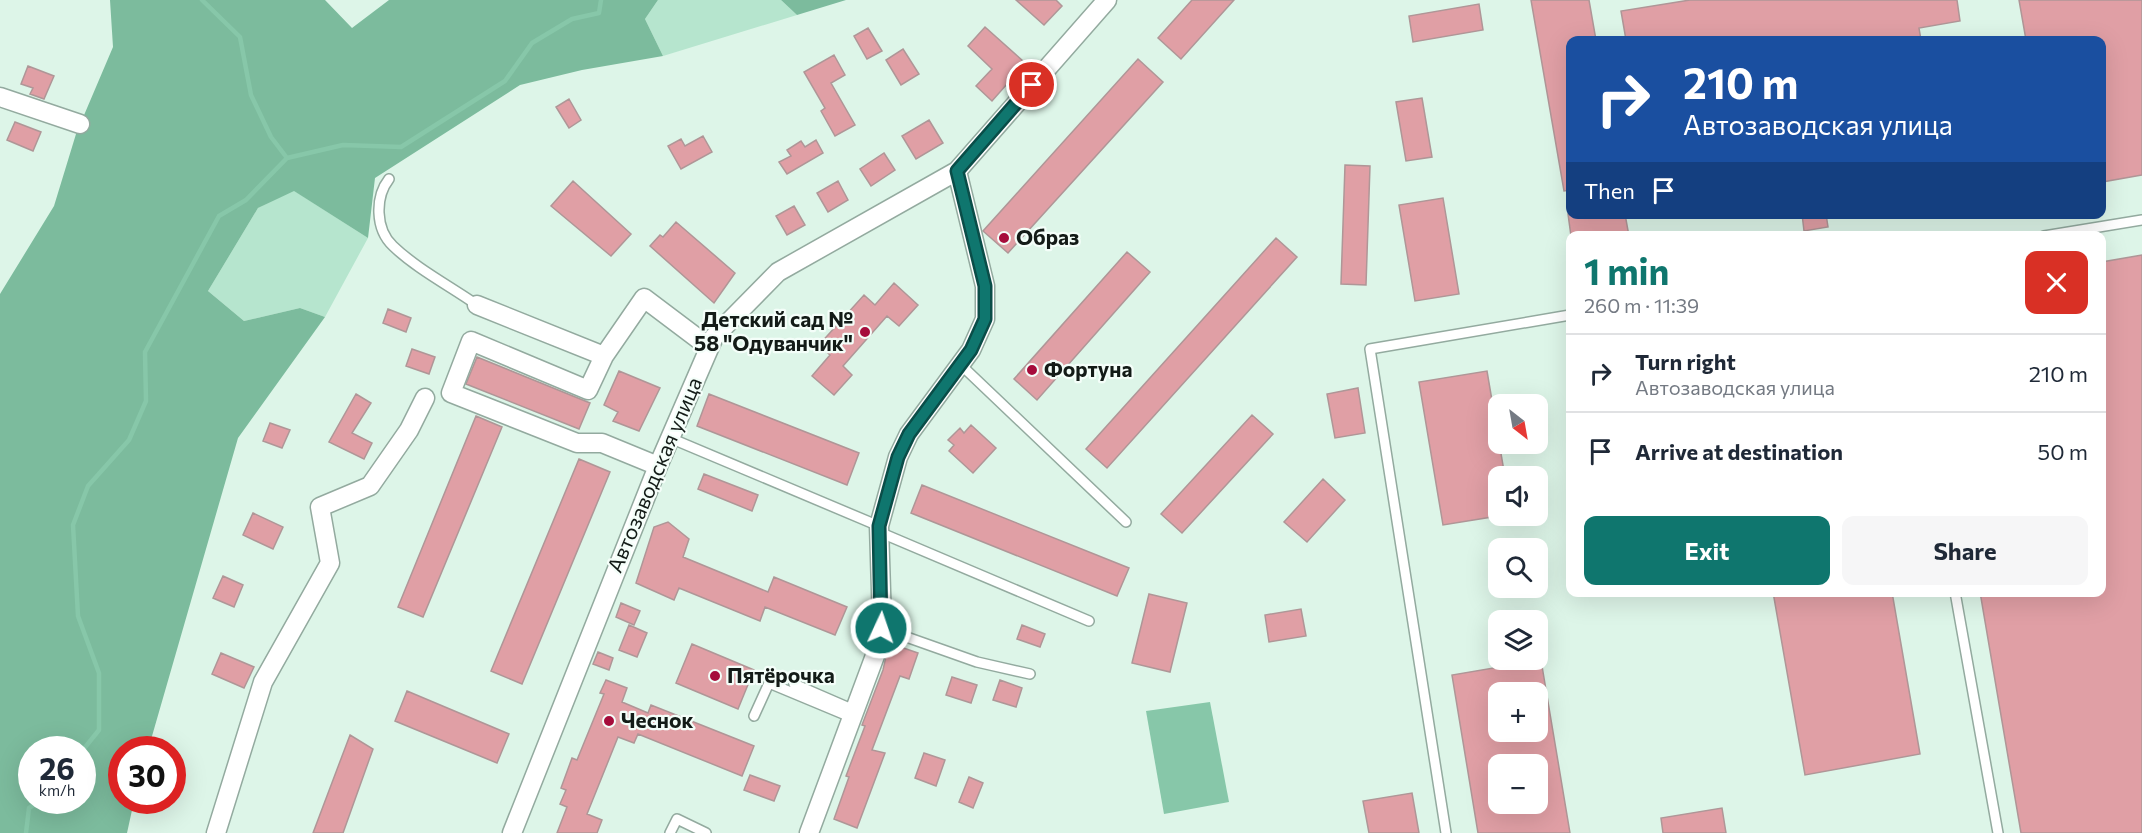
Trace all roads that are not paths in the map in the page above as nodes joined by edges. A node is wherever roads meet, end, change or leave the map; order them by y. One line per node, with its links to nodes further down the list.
1 (1107, 0): 4 (street, Автозаводская улица)
2 (0, 97): 3 (street)
3 (80, 124)
4 (957, 171): 10 (street, Автозаводская улица); 12 (street)
5 (389, 179): 8 (lane)
6 (2142, 220): 7 (lane)
7 (2075, 231)
8 (477, 305): 11 (street)
9 (1566, 316): 30 (lane)
10 (709, 347): 11 (street); 14 (street, Автозаводская улица)
11 (604, 356): 15 (street)
12 (961, 364): 16 (lane); 17 (street)
13 (425, 398): 25 (street)
14 (670, 438): 15 (street, Автозаводская улица); 17 (lane)
15 (658, 466): 26 (street, Автозаводская улица)
16 (1126, 522)
17 (879, 529): 19 (lane); 20 (street)
18 (1956, 597): 31 (lane)
19 (1089, 621)
20 (881, 628): 21 (lane); 23 (street)
21 (1030, 674)
22 (795, 684): 23 (lane)
23 (850, 713): 24 (lane); 29 (street)
24 (754, 716)
25 (216, 833)
26 (512, 833)
27 (670, 833): 28 (lane)
28 (706, 833)
29 (809, 833)
30 (1446, 833)
31 (1998, 833)

